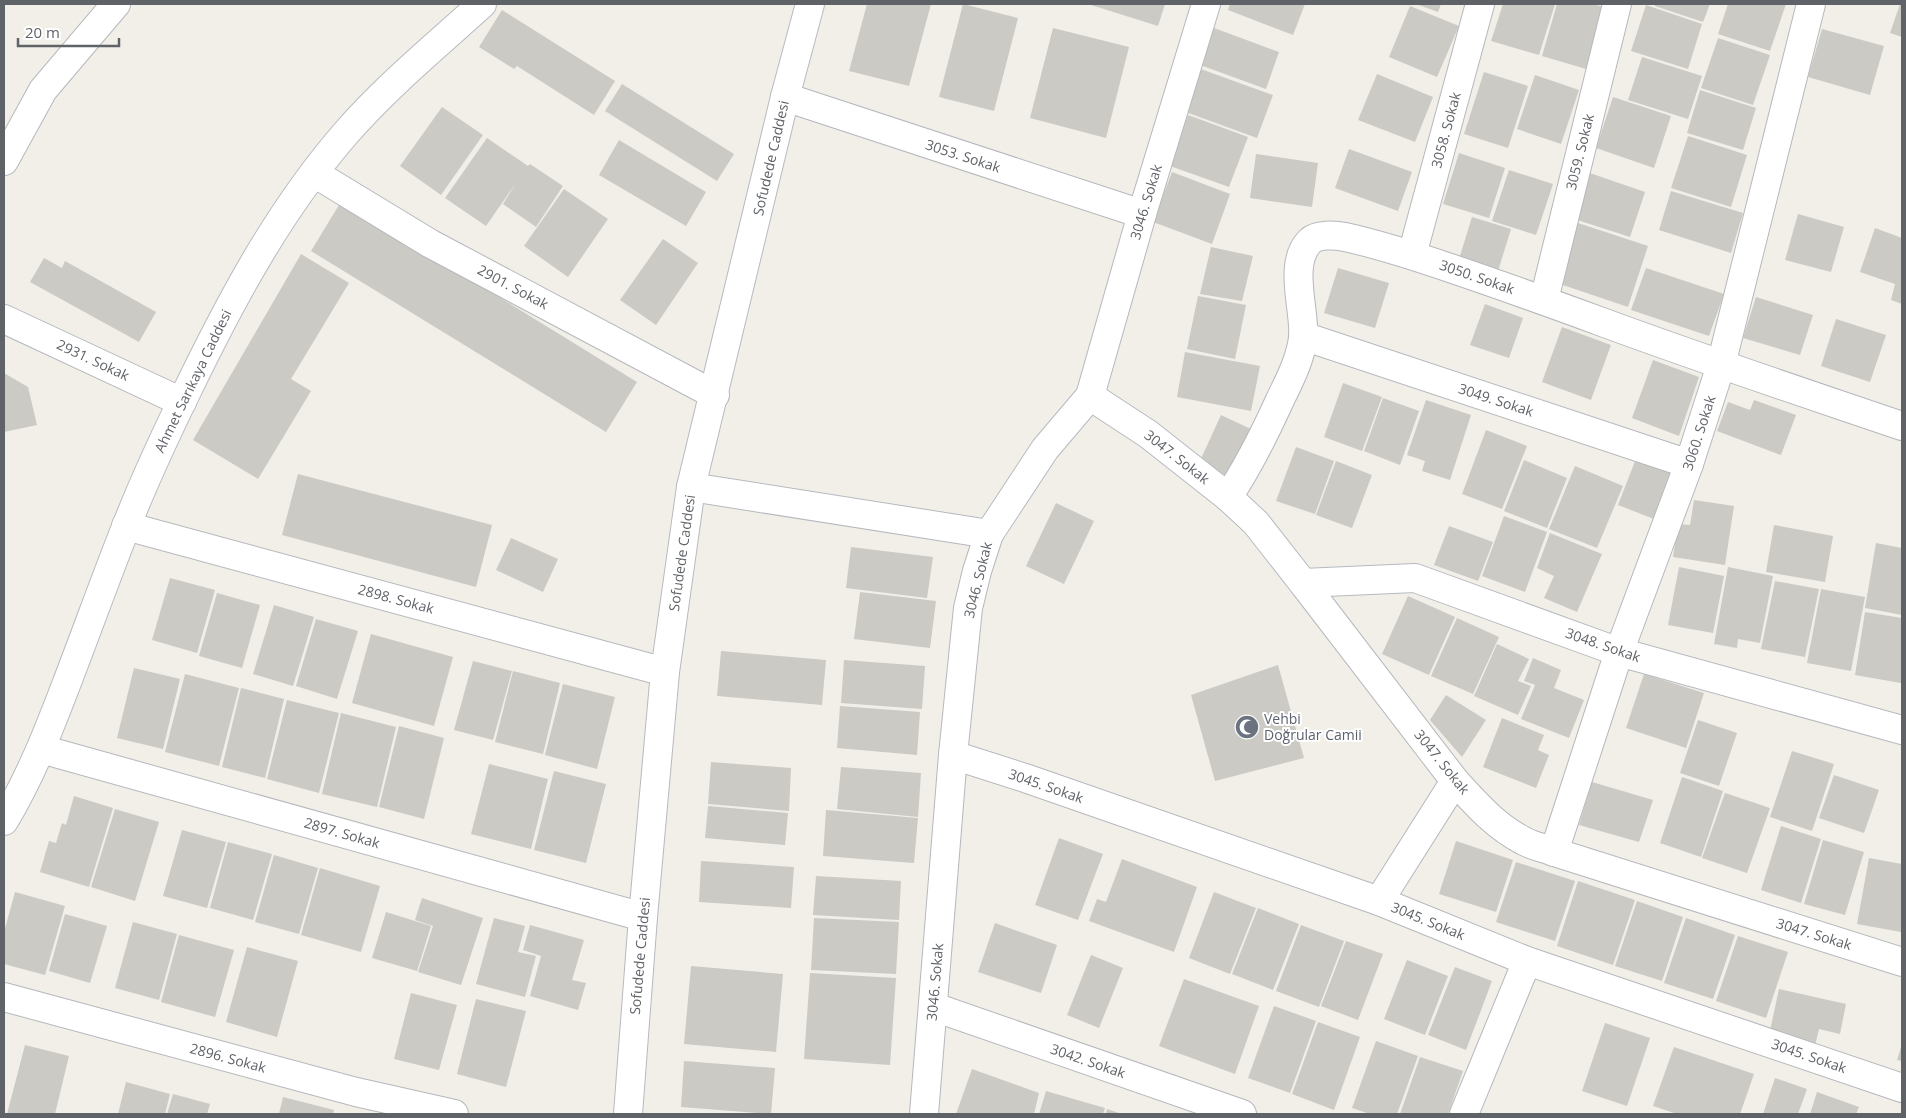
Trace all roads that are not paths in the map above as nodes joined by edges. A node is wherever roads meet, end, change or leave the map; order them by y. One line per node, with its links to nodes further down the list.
1 (116, 4): 9 (street)
2 (482, 4): 10 (street, Ahmet Sarıkaya Caddesi)
3 (810, 4): 8 (street, Sofudede Caddesi)
4 (1206, 4): 11 (street, 3046. Sokak)
5 (1480, 4): 12 (street, 3058. Sokak)
6 (1617, 4): 13 (street, 3059. Sokak)
7 (1810, 4): 16 (street, 3060. Sokak)
8 (785, 97): 11 (street, 3053. Sokak); 17 (street, Sofudede Caddesi)
9 (4, 161)
10 (314, 174): 17 (street, 2901. Sokak); 19 (street, Ahmet Sarıkaya Caddesi)
11 (1142, 214): 18 (street, 3046. Sokak)
12 (1412, 255): 13 (street, 3050. Sokak); 15 (street, 3050. Sokak)
13 (1544, 300): 16 (street, 3050. Sokak)
14 (4, 319): 19 (street, 2931. Sokak)
15 (1303, 336): 21 (street, 3049. Sokak); 23 (street, 3050. Sokak)
16 (1721, 365): 20 (street, 3050. Sokak); 21 (street, 3060. Sokak)
17 (715, 395): 22 (street, Sofudede Caddesi)
18 (1090, 396): 23 (street, 3047. Sokak); 25 (street, 3046. Sokak)
19 (182, 402): 24 (street, Ahmet Sarıkaya Caddesi)
20 (1902, 426)
21 (1689, 464): 27 (street, 3060. Sokak)
22 (692, 487): 25 (street); 28 (street, Sofudede Caddesi)
23 (1228, 497): 26 (street, 3047. Sokak)
24 (126, 526): 28 (street, 2898. Sokak); 30 (street, Ahmet Sarıkaya Caddesi)
25 (989, 534): 31 (street, 3046. Sokak)
26 (1303, 583): 27 (street, 3048. Sokak); 32 (street, 3047. Sokak)
27 (1619, 652): 29 (street, 3048. Sokak); 34 (street, 3060. Sokak)
28 (665, 672): 36 (street, Sofudede Caddesi)
29 (1902, 730)
30 (41, 749): 33 (street, Ahmet Sarıkaya Caddesi); 36 (street, 2897. Sokak)
31 (953, 755): 35 (street, 3045. Sokak); 40 (street, 3046. Sokak)
32 (1455, 781): 34 (street, 3047. Sokak); 35 (street)
33 (4, 821)
34 (1554, 852): 38 (street, 3047. Sokak)
35 (1379, 901): 37 (street, 3045. Sokak)
36 (643, 917): 44 (street, Sofudede Caddesi)
37 (1526, 961): 41 (street, 3045. Sokak); 47 (street)
38 (1902, 962)
39 (4, 997): 42 (street, 2896. Sokak)
40 (934, 1007): 45 (street, 3046. Sokak); 46 (street, 3042. Sokak)
41 (1902, 1088)
42 (353, 1103): 43 (street, 2896. Sokak)
43 (454, 1114)
44 (628, 1114)
45 (924, 1114)
46 (1242, 1114)
47 (1464, 1114)

